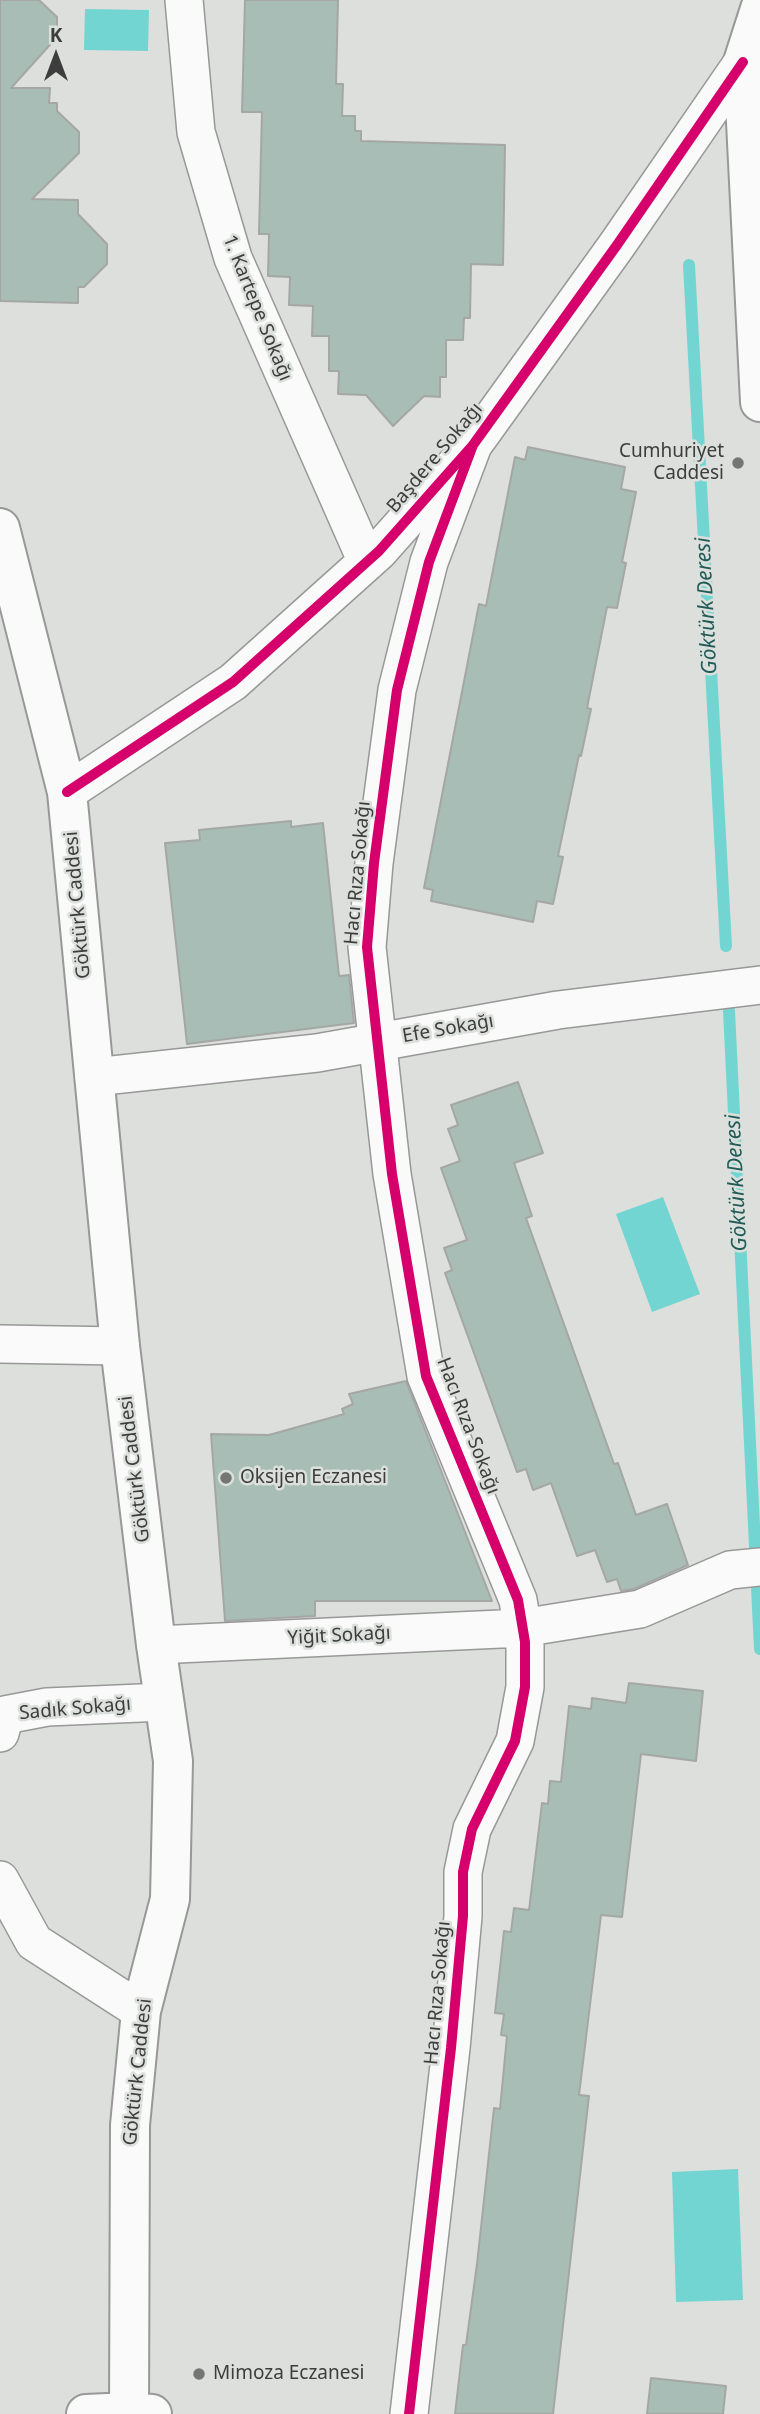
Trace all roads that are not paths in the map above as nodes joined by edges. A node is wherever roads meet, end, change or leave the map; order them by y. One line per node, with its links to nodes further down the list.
1 (184, 0): 7 (street, 1. Kartepe Sokağı)
2 (760, 9): 3 (main road)
3 (743, 62): 4 (main road); 5 (street, Başdere Sokağı)
4 (760, 402)
5 (473, 445): 7 (street, Başdere Sokağı); 10 (street, Hacı Rıza Sokağı)
6 (0, 528): 8 (main road, Göktürk Caddesi)
7 (367, 562): 8 (street, Başdere Sokağı)
8 (68, 792): 11 (main road, Göktürk Caddesi)
9 (760, 985): 10 (street, Efe Sokağı)
10 (376, 1042): 11 (street, Efe Sokağı); 15 (street, Hacı Rıza Sokağı)
11 (94, 1077): 13 (main road, Göktürk Caddesi)
12 (0, 1345): 13 (street)
13 (120, 1346): 16 (main road, Göktürk Caddesi)
14 (745, 1569): 15 (street, Yiğit Sokağı)
15 (522, 1628): 16 (street, Yiğit Sokağı); 23 (street, Hacı Rıza Sokağı)
16 (156, 1645): 17 (main road, Göktürk Caddesi)
17 (164, 1702): 18 (street, Sadık Sokağı); 20 (main road, Göktürk Caddesi)
18 (0, 1733)
19 (0, 1880): 20 (street)
20 (141, 2011): 21 (main road, Göktürk Caddesi)
21 (137, 2413): 22 (main road)
22 (86, 2414)
23 (409, 2414)

